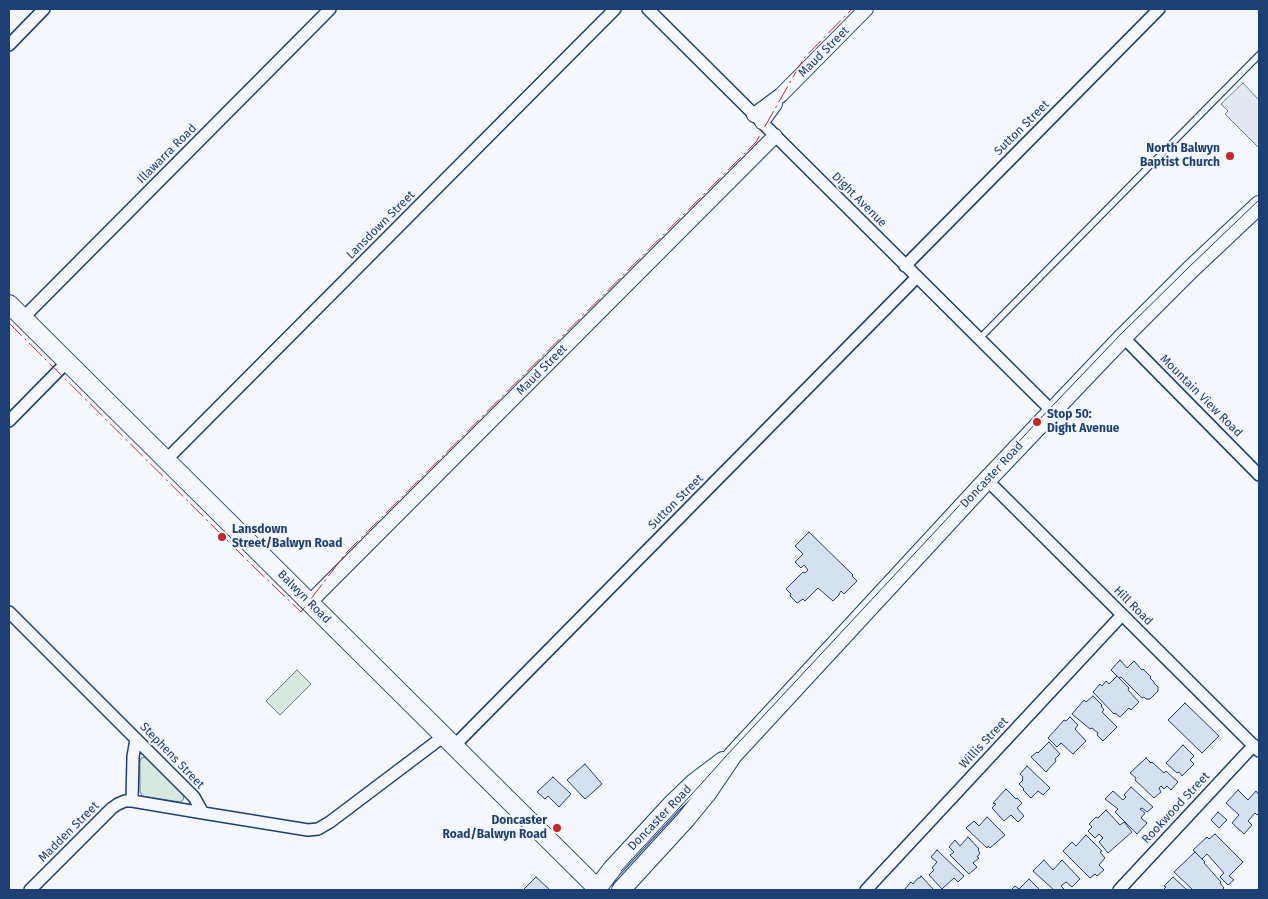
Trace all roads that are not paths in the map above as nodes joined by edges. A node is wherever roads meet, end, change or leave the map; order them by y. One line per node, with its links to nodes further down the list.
1 (44, 9): 7 (street)
2 (330, 9): 15 (street, Illawarra Road)
3 (615, 9): 21 (street, Lansdown Street)
4 (648, 9): 9 (street, Dight Avenue)
5 (866, 9): 9 (street, Maud Street)
6 (1159, 9): 12 (street, Sutton Street)
7 (9, 45)
8 (1259, 55): 17 (lane)
9 (758, 119): 10 (street, Dight Avenue)
10 (775, 136): 12 (street, Dight Avenue); 24 (street, Maud Street)
11 (1259, 205): 16 (main road, Doncaster Road)
12 (905, 266): 13 (street, Dight Avenue)
13 (917, 278): 17 (street, Dight Avenue); 28 (street, Sutton Street)
14 (9, 304): 15 (main road, Balwyn Road)
15 (22, 318): 18 (main road, Balwyn Road)
16 (1123, 337): 19 (main road, Doncaster Road); 22 (street, Mountain View Road)
17 (979, 339): 19 (street, Dight Avenue)
18 (67, 362): 20 (street); 21 (main road, Balwyn Road)
19 (1052, 411): 23 (main road, Doncaster Road)
20 (9, 421)
21 (166, 460): 24 (main road, Balwyn Road)
22 (1259, 474)
23 (987, 480): 26 (street, Hill Road); 30 (main road, Doncaster Road)
24 (309, 603): 28 (main road, Balwyn Road)
25 (9, 612): 27 (street, Stephens Street)
26 (1122, 615): 29 (street, Hill Road); 36 (street, Willis Street)
27 (136, 738): 31 (street); 32 (street, Stephens Street)
28 (449, 741): 32 (street); 34 (main road, Balwyn Road)
29 (1256, 748): 37 (street, Rookwood Street)
30 (733, 754): 34 (main road, Doncaster Road); 35 (main road, Doncaster Road)
31 (132, 801): 32 (street); 33 (street, Madden Street)
32 (202, 812)
33 (30, 890)
34 (597, 890)
35 (621, 890)
36 (866, 890)
37 (1119, 890)

